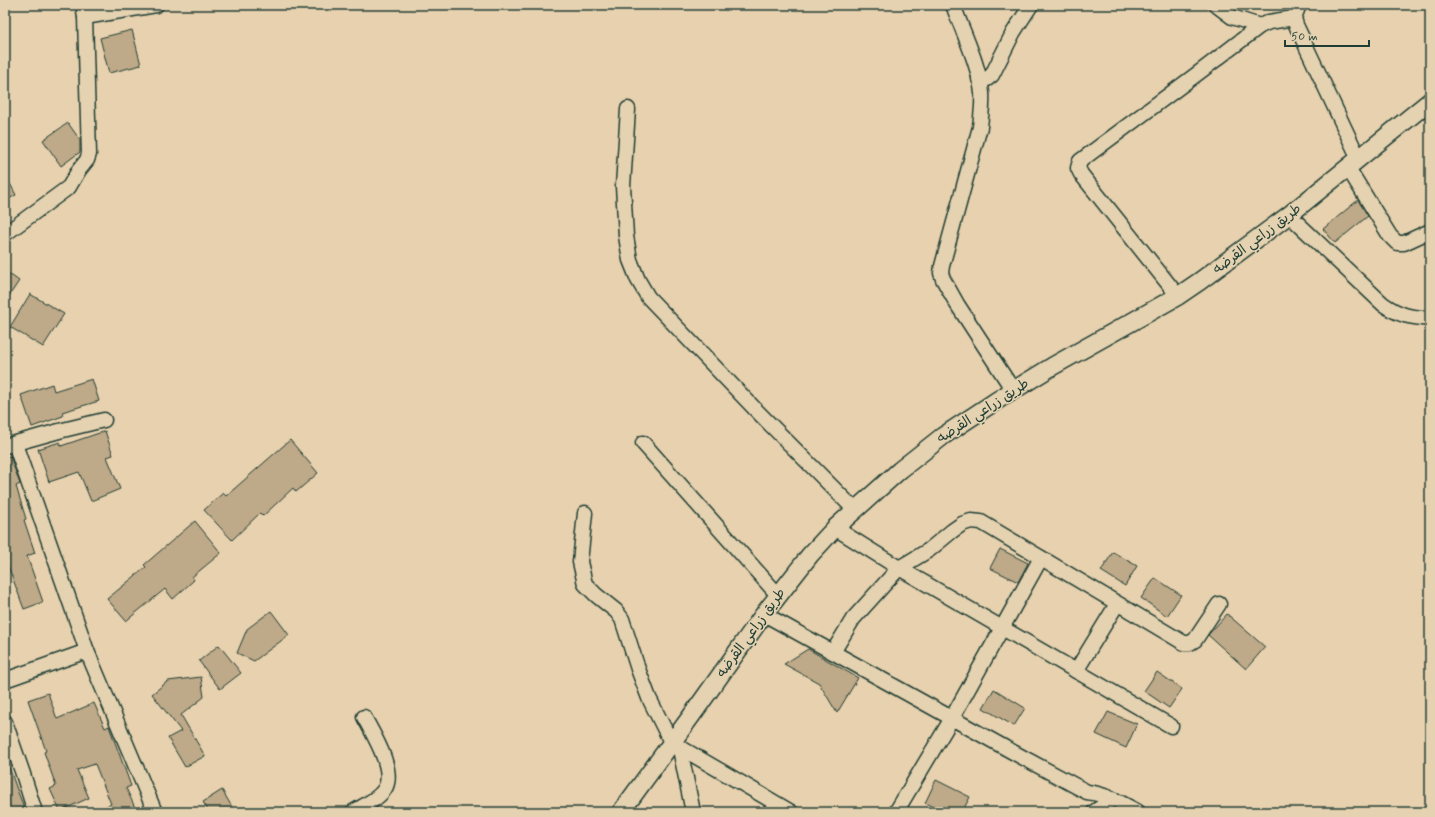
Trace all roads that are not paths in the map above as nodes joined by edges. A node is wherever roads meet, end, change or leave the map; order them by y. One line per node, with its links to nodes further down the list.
1 (156, 5): 5 (street)
2 (953, 5): 8 (street)
3 (1031, 5): 8 (street)
4 (1216, 5): 7 (street)
5 (84, 11): 14 (street)
6 (1296, 12): 7 (street); 11 (street)
7 (1260, 26): 15 (street)
8 (980, 79): 17 (street)
9 (1430, 102): 11 (main road, طريق زراعي القرضه)
10 (628, 109): 21 (street)
11 (1353, 163): 12 (main road, طريق زراعي القرضه); 13 (street)
12 (1289, 215): 15 (main road, طريق زراعي القرضه); 16 (street)
13 (1430, 231)
14 (5, 234)
15 (1178, 296): 17 (main road, طريق زراعي القرضه)
16 (1430, 319)
17 (1013, 390): 21 (main road, طريق زراعي القرضه)
18 (104, 420): 20 (street)
19 (643, 443): 26 (street)
20 (10, 445): 31 (street)
21 (855, 510): 23 (main road, طريق زراعي القرضه)
22 (585, 513): 39 (street)
23 (835, 528): 25 (street); 26 (main road, طريق زراعي القرضه)
24 (1041, 558): 25 (street); 27 (street); 30 (street)
25 (899, 568): 30 (street); 32 (street)
26 (778, 596): 29 (main road, طريق زراعي القرضه)
27 (1117, 604): 28 (street); 33 (street)
28 (1219, 604)
29 (764, 614): 32 (street); 39 (main road, طريق زراعي القرضه)
30 (1002, 628): 33 (street); 36 (street)
31 (87, 651): 34 (street); 42 (street)
32 (832, 652): 36 (street)
33 (1076, 671): 38 (street)
34 (5, 680)
35 (364, 717): 43 (street)
36 (952, 718): 40 (street); 47 (street)
37 (5, 722): 41 (street)
38 (1171, 726)
39 (675, 746): 44 (main road, طريق زراعي القرضه); 45 (street); 46 (street)
40 (1113, 799): 48 (street); 49 (street)
41 (34, 812)
42 (154, 812)
43 (353, 812)
44 (621, 812)
45 (693, 812)
46 (791, 812)
47 (896, 812)
48 (1094, 812)
49 (1138, 812)

